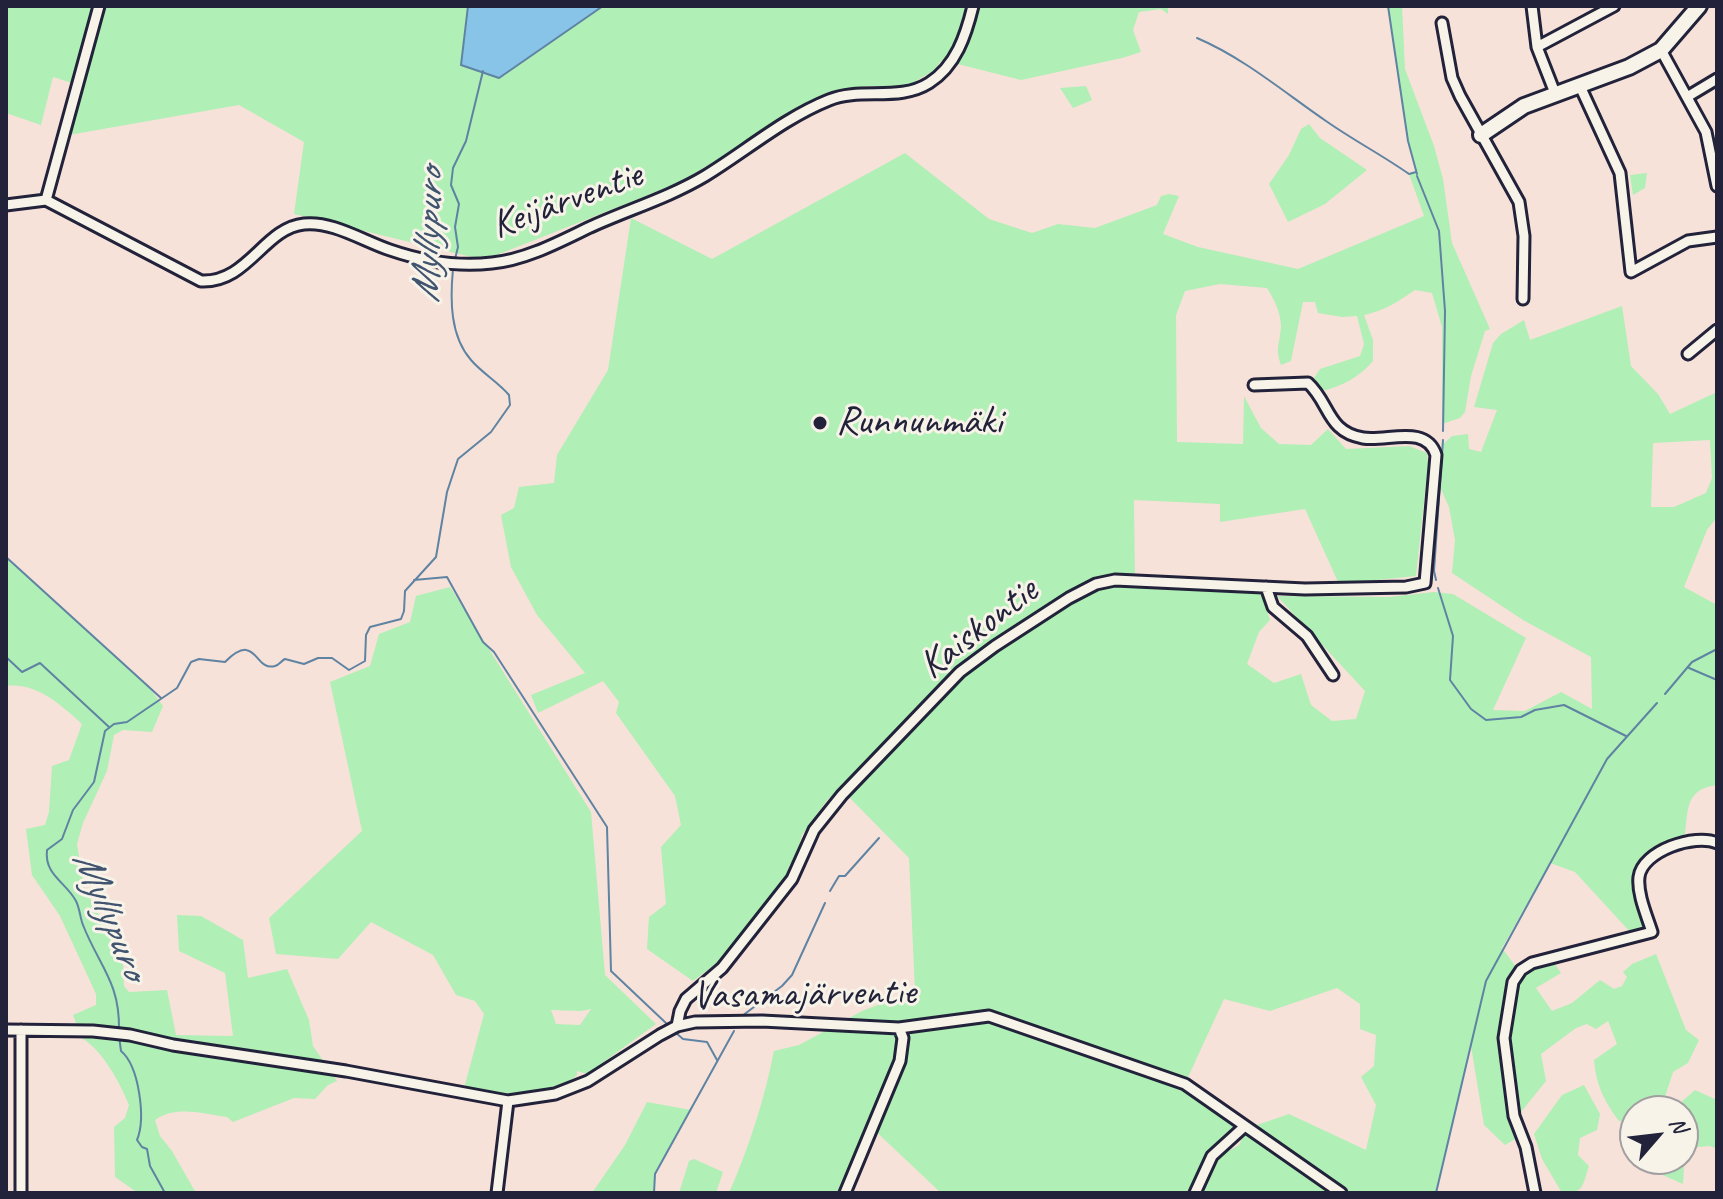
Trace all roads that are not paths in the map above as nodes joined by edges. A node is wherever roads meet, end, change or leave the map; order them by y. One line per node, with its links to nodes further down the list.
1 (99, 6): 15 (street)
2 (973, 6): 15 (street, Keijärventie)
3 (1532, 6): 7 (street)
4 (1614, 6): 7 (street)
5 (1699, 6): 8 (street)
6 (1442, 23): 13 (street)
7 (1537, 47): 11 (street)
8 (1661, 50): 10 (street); 12 (street)
9 (1717, 79): 12 (street)
10 (1579, 84): 11 (street); 17 (street)
11 (1555, 93): 13 (street)
12 (1687, 97): 14 (street)
13 (1481, 135): 18 (street)
14 (1717, 185)
15 (46, 200): 16 (street)
16 (6, 205)
17 (1717, 237)
18 (1523, 299)
19 (1717, 330): 20 (street)
20 (1688, 354)
21 (1254, 385): 22 (street, Kaiskontie)
22 (1266, 587): 23 (street); 25 (street, Kaiskontie)
23 (1333, 675)
24 (1717, 843): 36 (street)
25 (677, 1026): 26 (street, Vasamajärventie); 29 (street, Vasamajärventie)
26 (899, 1028): 30 (street, Vasamajärventie); 33 (street)
27 (6, 1030): 28 (street, Vasamajärventie)
28 (21, 1030): 29 (street, Vasamajärventie); 31 (street)
29 (508, 1101): 32 (street)
30 (1245, 1126): 34 (street); 35 (street, Vasamajärventie)
31 (21, 1193)
32 (497, 1193)
33 (845, 1193)
34 (1195, 1193)
35 (1341, 1193)
36 (1535, 1193)

